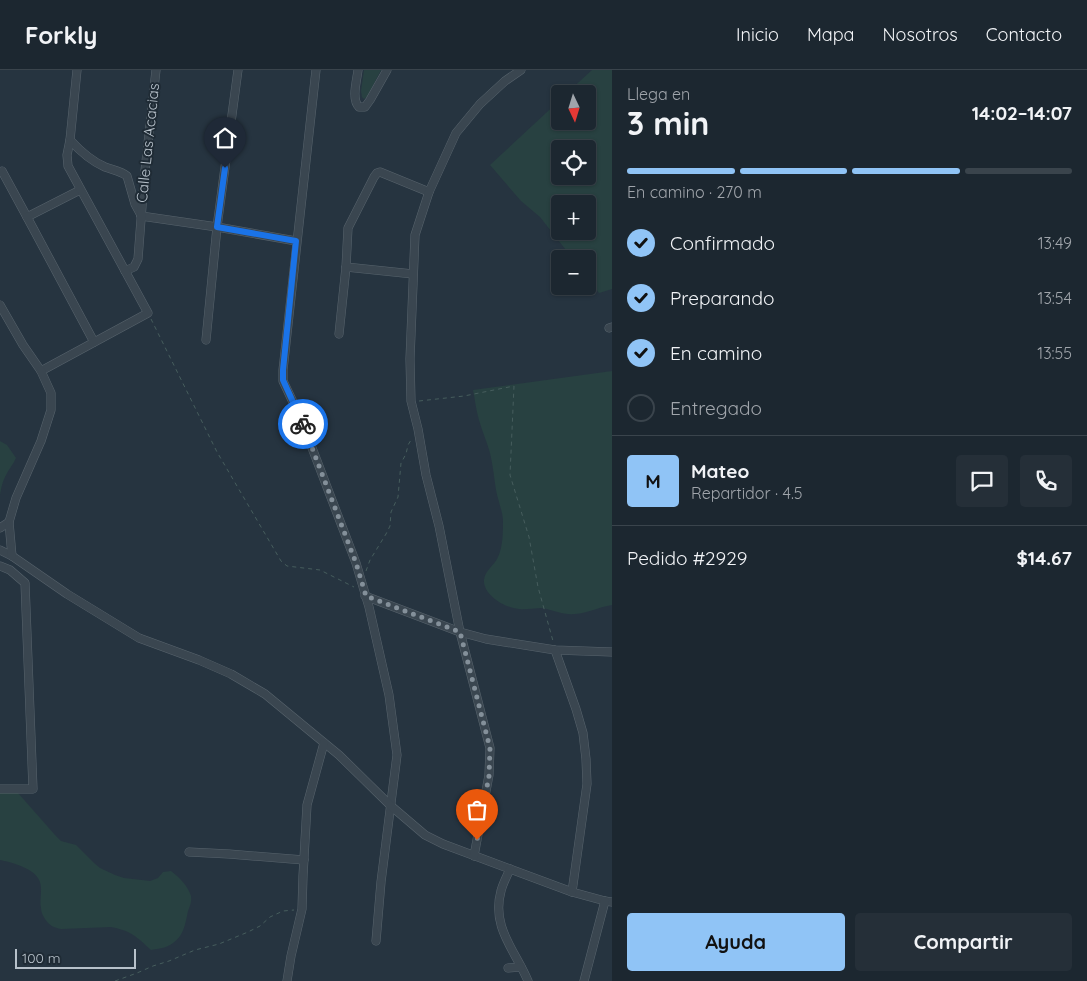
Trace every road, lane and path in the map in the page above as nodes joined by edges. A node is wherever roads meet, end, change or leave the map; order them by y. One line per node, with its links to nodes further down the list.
1 (77, 70): 8 (street)
2 (156, 70): 12 (street, Calle Las Acacias)
3 (238, 70): 14 (street)
4 (316, 70): 15 (street)
5 (358, 70): 6 (street)
6 (387, 70)
7 (521, 70): 11 (street)
8 (70, 140): 10 (street); 12 (street)
9 (2, 170): 13 (street)
10 (80, 190): 13 (street); 17 (street)
11 (429, 192): 16 (street); 18 (street)
12 (141, 216): 14 (street); 17 (street, Calle Las Acacias)
13 (26, 217): 23 (street)
14 (217, 227): 15 (street); 22 (street)
15 (296, 241): 33 (street)
16 (346, 268): 18 (street); 21 (street)
17 (125, 272): 20 (street)
18 (413, 274): 25 (street)
19 (0, 304): 24 (street)
20 (148, 313): 23 (street); 33 (path)
21 (339, 334)
22 (206, 340)
23 (94, 342): 24 (street)
24 (41, 371): 27 (street)
25 (411, 401): 26 (street); 35 (path)
26 (418, 429): 32 (path); 34 (street)
27 (9, 522): 28 (street); 30 (street)
28 (0, 528)
29 (0, 550): 30 (street)
30 (12, 556): 37 (street)
31 (0, 566): 38 (street)
32 (366, 573)
33 (365, 594): 34 (street); 39 (street)
34 (460, 632): 35 (street); 41 (street)
35 (555, 650): 36 (street); 44 (street)
36 (612, 652)
37 (324, 743): 39 (street); 42 (street)
38 (0, 788)
39 (391, 806): 41 (street); 47 (street)
40 (190, 852): 42 (street)
41 (474, 856): 43 (street)
42 (304, 860): 46 (street)
43 (510, 869): 44 (street); 48 (street)
44 (572, 892): 45 (street)
45 (609, 902): 53 (street)
46 (302, 909): 50 (path); 51 (street)
47 (376, 940)
48 (521, 967): 49 (street); 52 (street)
49 (508, 968)
50 (115, 981)
51 (287, 981)
52 (528, 981)
53 (584, 981)

